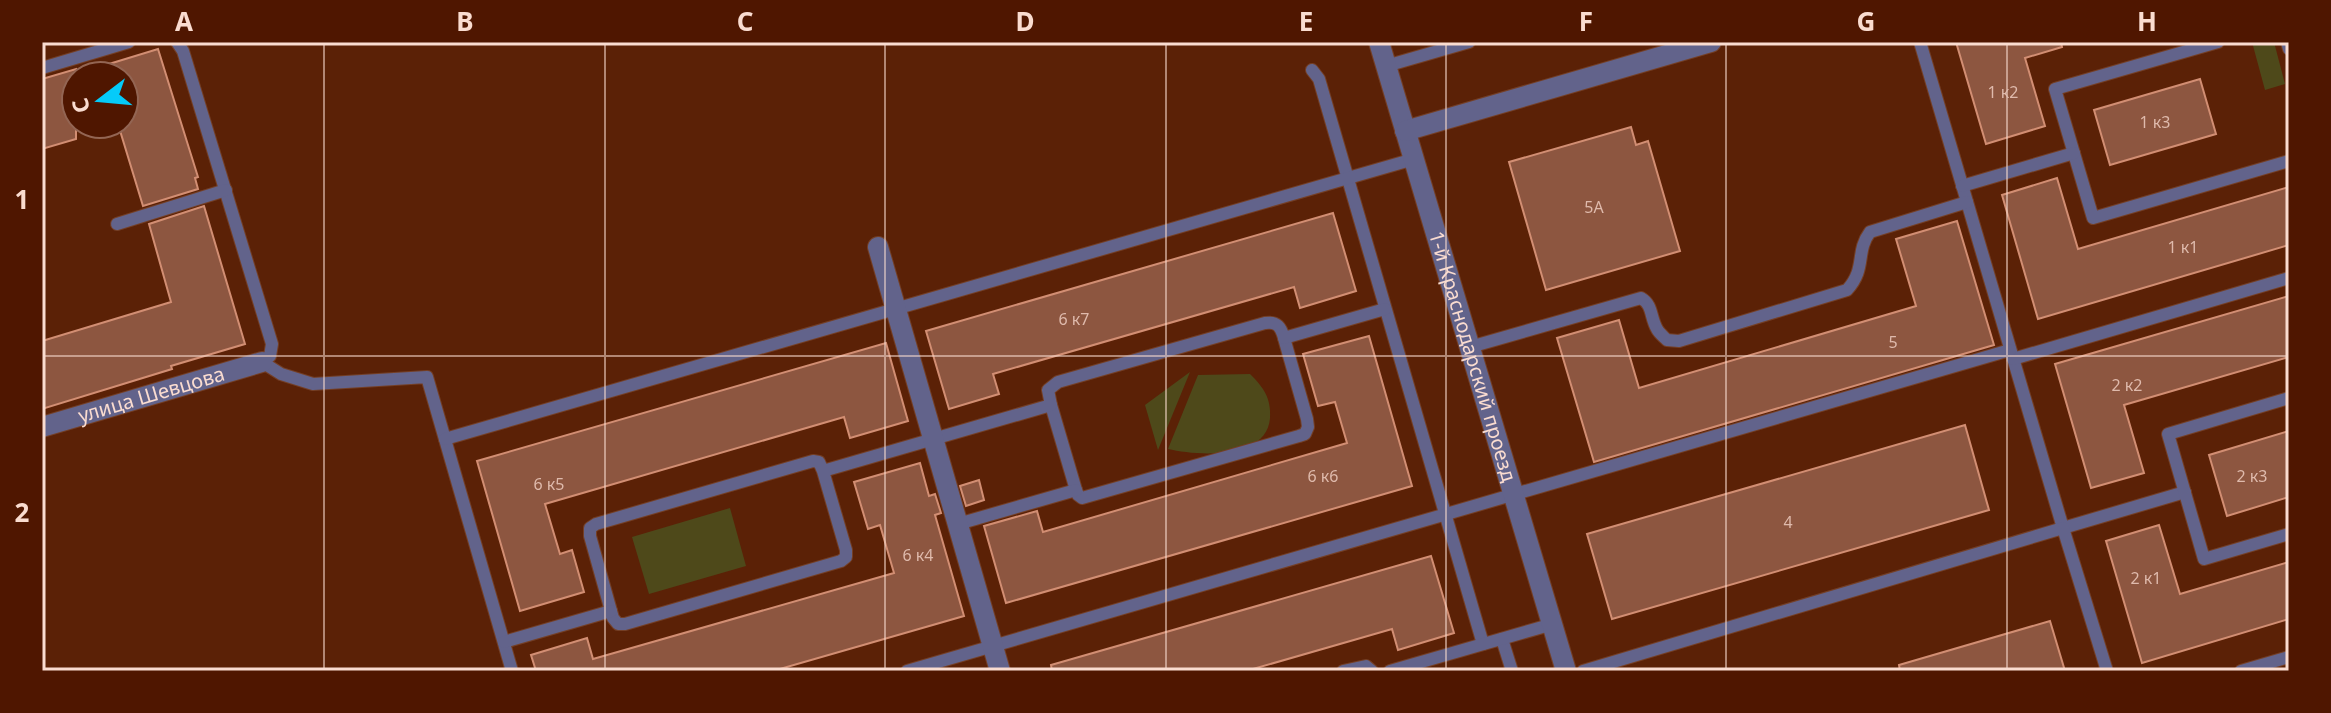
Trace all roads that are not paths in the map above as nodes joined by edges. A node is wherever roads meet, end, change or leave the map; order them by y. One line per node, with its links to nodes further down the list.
1 (129, 42): 11 (lane)
2 (177, 42): 19 (lane)
3 (1379, 42): 10 (street, 1-й Краснодарский проезд)
4 (1467, 42): 10 (lane)
5 (1711, 42): 13 (street)
6 (1920, 42): 18 (lane)
7 (2218, 42): 14 (lane)
8 (2287, 42): 9 (lane)
9 (2289, 49)
10 (1386, 66): 13 (street, 1-й Краснодарский проезд)
11 (42, 68)
12 (1312, 70): 17 (lane)
13 (1405, 131): 15 (street, 1-й Краснодарский проезд)
14 (2074, 153): 16 (lane); 18 (lane)
15 (1414, 159): 17 (lane); 27 (street, 1-й Краснодарский проезд)
16 (2289, 161)
17 (1348, 178): 24 (lane); 25 (lane)
18 (1962, 186): 20 (lane)
19 (226, 190): 21 (lane); 29 (lane)
20 (1967, 202): 27 (lane); 28 (lane)
21 (117, 224)
22 (878, 247): 24 (street)
23 (2289, 278): 28 (lane)
24 (896, 309): 33 (lane); 34 (street)
25 (1385, 309): 26 (lane); 39 (lane)
26 (1284, 338): 31 (lane); 36 (lane)
27 (1470, 347): 38 (street, 1-й Краснодарский проезд)
28 (2012, 354): 38 (lane); 41 (lane)
29 (262, 362): 32 (street, улица Шевцова); 33 (lane)
30 (2289, 398): 37 (lane)
31 (1051, 405): 34 (lane); 36 (lane)
32 (42, 427)
33 (445, 439): 46 (lane)
34 (933, 439): 35 (lane); 40 (street)
35 (823, 471): 43 (lane); 43 (lane)
36 (1076, 490): 40 (lane)
37 (2185, 492): 41 (lane); 42 (lane)
38 (1514, 495): 39 (lane); 44 (street, 1-й Краснодарский проезд)
39 (1445, 516): 47 (lane); 48 (lane)
40 (958, 524): 48 (street)
41 (2063, 528): 58 (lane); 59 (lane)
42 (2289, 534)
43 (611, 611): 46 (lane)
44 (1553, 624): 45 (lane); 57 (street, 1-й Краснодарский проезд)
45 (1502, 639): 47 (lane); 56 (lane)
46 (504, 642): 50 (lane)
47 (1483, 644): 55 (lane)
48 (993, 646): 51 (lane); 52 (street)
49 (2289, 657): 60 (lane)
50 (512, 671)
51 (907, 671)
52 (1000, 671)
53 (1343, 671): 54 (lane)
54 (1372, 671)
55 (1390, 671)
56 (1512, 671)
57 (1566, 671)
58 (1583, 671)
59 (2107, 671)
60 (2241, 671)

